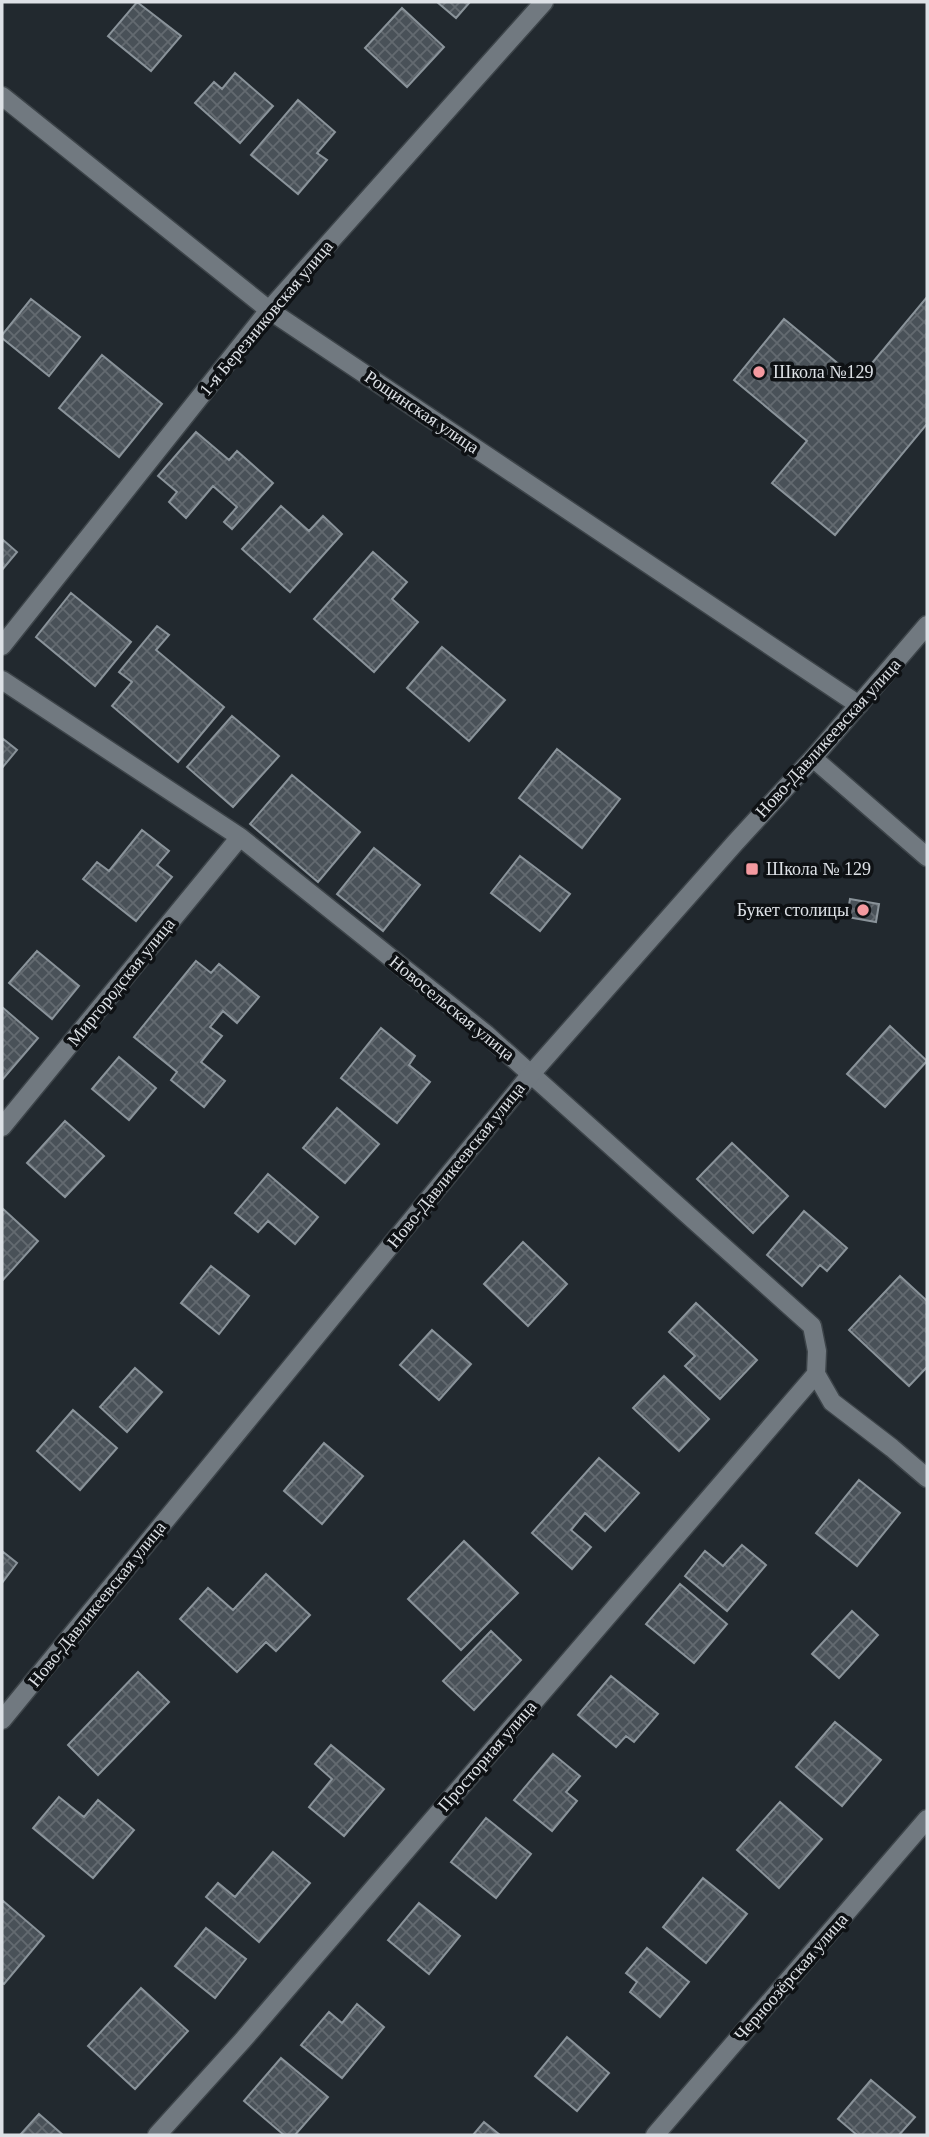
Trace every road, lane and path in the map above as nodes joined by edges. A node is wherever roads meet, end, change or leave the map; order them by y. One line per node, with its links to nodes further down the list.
1 (544, 2): 3 (street, 1-я Березниковская улица)
2 (2, 96): 3 (street, Рощинская улица)
3 (269, 310): 5 (street, 1-я Березниковская улица); 7 (street, Рощинская улица)
4 (927, 625): 7 (street, Ново-Давликеевская улица)
5 (2, 646)
6 (2, 680): 9 (street, Новосельская улица)
7 (859, 705): 8 (street, Ново-Давликеевская улица)
8 (813, 758): 10 (street); 11 (street, Ново-Давликеевская улица)
9 (240, 837): 11 (street, Новосельская улица); 12 (street, Миргородская улица)
10 (927, 857)
11 (531, 1074): 13 (street, Новосельская улица); 15 (street, Ново-Давликеевская улица)
12 (2, 1127)
13 (816, 1374): 14 (street, Новосельская улица); 17 (street, Просторная улица)
14 (927, 1478)
15 (2, 1720)
16 (927, 1819): 18 (street, Черноозёрская улица)
17 (157, 2135)
18 (656, 2135)

